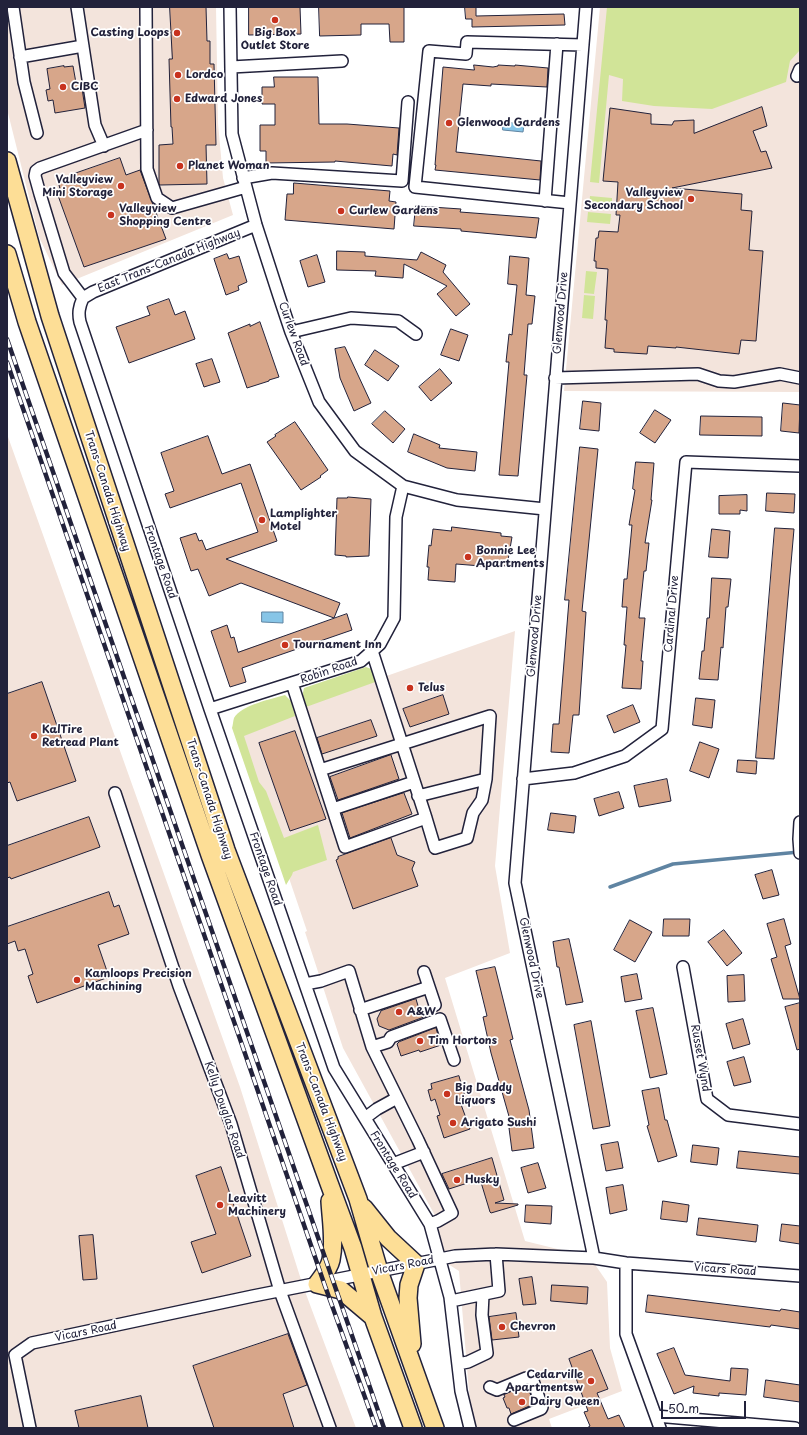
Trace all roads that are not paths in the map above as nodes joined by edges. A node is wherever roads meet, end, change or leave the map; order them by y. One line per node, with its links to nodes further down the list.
1 (13, 7): 9 (street)
2 (76, 7): 8 (street)
3 (146, 7): 13 (street)
4 (230, 7): 11 (street, Curlew Road)
5 (586, 7): 7 (street, Glenwood Drive)
6 (557, 44): 7 (street); 18 (street); 18 (street)
7 (583, 45): 19 (street, Glenwood Drive)
8 (83, 46): 9 (street); 15 (street)
9 (20, 57): 14 (street)
10 (342, 61): 11 (street)
11 (231, 67): 17 (street, Curlew Road)
12 (408, 102): 17 (street)
13 (147, 130): 15 (street); 17 (street)
14 (37, 133)
15 (104, 146): 22 (street)
16 (7, 161): 59 (highway, Trans-Canada Highway)
17 (244, 183): 20 (street, Curlew Road)
18 (545, 201): 19 (street)
19 (570, 203): 25 (street, Glenwood Drive)
20 (256, 225): 22 (street, East Trans-Canada Highway); 23 (street, Curlew Road)
21 (7, 254): 58 (highway, Trans-Canada Highway)
22 (83, 298): 32 (street, Frontage Road)
23 (291, 332): 24 (street); 28 (street, Curlew Road)
24 (416, 334)
25 (556, 378): 26 (street); 29 (street, Glenwood Drive)
26 (800, 378)
27 (800, 466): 36 (street, Cardinal Drive)
28 (403, 486): 29 (street, Curlew Road); 30 (street, Robin Road)
29 (545, 509): 36 (street, Glenwood Drive)
30 (372, 651): 31 (street, Robin Road); 33 (street)
31 (292, 683): 32 (street, Robin Road); 34 (street)
32 (210, 710): 47 (street, Frontage Road)
33 (402, 743): 34 (street); 35 (street); 37 (street)
34 (320, 770): 40 (street)
35 (486, 779): 39 (street); 41 (street)
36 (523, 779): 62 (street, Glenwood Drive)
37 (414, 782): 39 (street); 40 (street)
38 (114, 794): 70 (street, Kelly Douglas Road)
39 (418, 796): 41 (street)
40 (333, 809): 41 (street)
41 (426, 818)
42 (800, 822): 43 (street)
43 (799, 839): 44 (street)
44 (800, 853)
45 (683, 967): 55 (street, Russet Wynd)
46 (424, 972): 48 (street)
47 (305, 984): 50 (street); 54 (street, Frontage Road)
48 (429, 986): 49 (street); 50 (street)
49 (435, 1005)
50 (360, 1010): 51 (street)
51 (372, 1047): 52 (street); 53 (street)
52 (454, 1060)
53 (397, 1098): 54 (street); 56 (street)
54 (365, 1118): 57 (street, Frontage Road)
55 (800, 1124)
56 (424, 1152): 57 (street); 60 (street)
57 (393, 1164): 60 (street, Frontage Road)
58 (328, 1184): 67 (highway, Trans-Canada Highway); 69 (highway)
59 (358, 1199): 65 (highway); 66 (highway, Trans-Canada Highway)
60 (430, 1224): 63 (street, Frontage Road)
61 (496, 1254): 62 (street, Vicars Road); 63 (street, Vicars Road); 71 (street)
62 (594, 1258): 64 (street, Vicars Road)
63 (440, 1259): 65 (street, Vicars Road); 72 (street, Frontage Road)
64 (626, 1263): 68 (street, Vicars Road); 77 (street)
65 (416, 1264): 66 (street, Vicars Road); 75 (highway)
66 (379, 1271): 67 (street, Vicars Road); 75 (highway, Trans-Canada Highway)
67 (361, 1274): 69 (street, Vicars Road); 73 (highway, Trans-Canada Highway)
68 (800, 1276)
69 (317, 1284): 70 (street, Vicars Road); 73 (highway)
70 (280, 1291): 79 (street, Vicars Road); 80 (street, Kelly Douglas Road)
71 (482, 1295): 72 (street); 74 (street)
72 (450, 1301): 74 (street, Frontage Road)
73 (373, 1317): 81 (highway, Trans-Canada Highway)
74 (458, 1364): 83 (street, Frontage Road)
75 (414, 1368): 82 (highway, Trans-Canada Highway)
76 (490, 1387): 78 (street)
77 (656, 1416): 84 (street); 85 (street)
78 (514, 1420)
79 (30, 1428)
80 (330, 1428)
81 (413, 1428)
82 (436, 1428)
83 (470, 1428)
84 (660, 1428)
85 (795, 1428)

